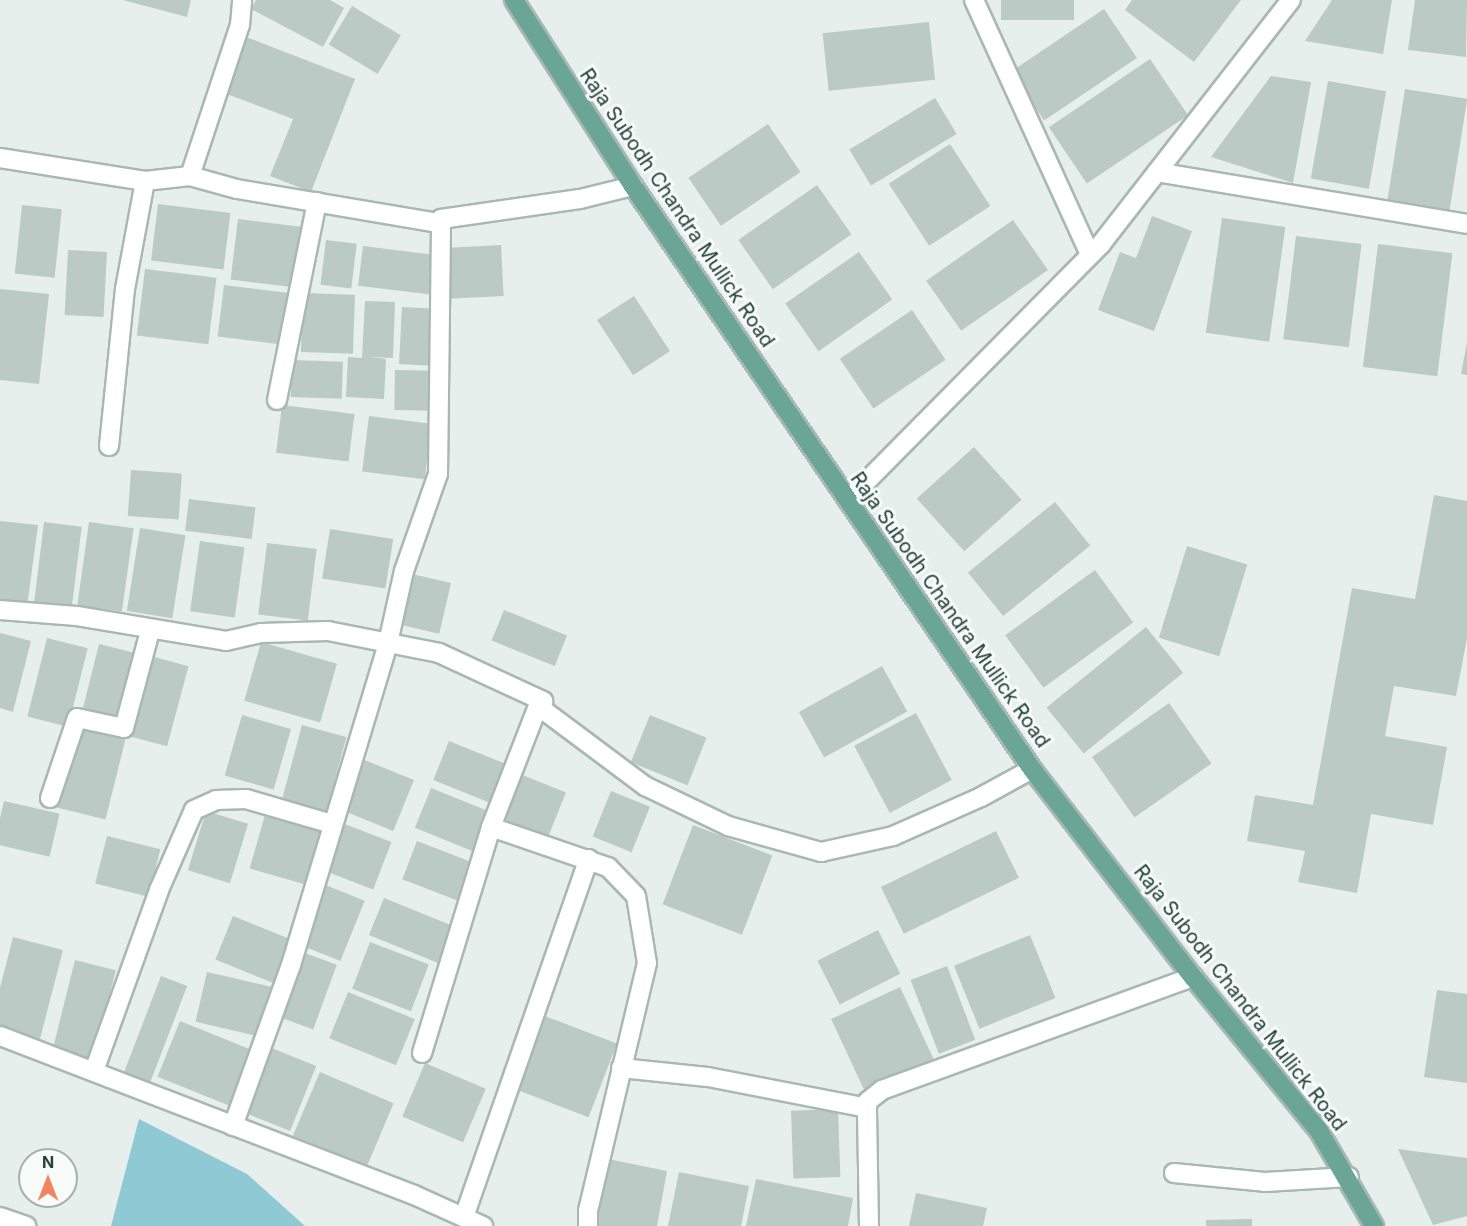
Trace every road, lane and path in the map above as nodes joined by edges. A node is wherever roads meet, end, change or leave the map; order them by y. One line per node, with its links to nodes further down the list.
1 (242, 0): 7 (street)
2 (514, 0): 9 (main road, Raja Subodh Chandra Mullick Road)
3 (974, 0): 13 (street)
4 (1291, 0): 6 (street)
5 (0, 158): 8 (street)
6 (1157, 172): 12 (street); 13 (street)
7 (190, 176): 8 (street); 10 (street)
8 (145, 181): 15 (street)
9 (633, 186): 11 (street); 16 (main road, Raja Subodh Chandra Mullick Road)
10 (317, 202): 11 (street); 14 (street)
11 (441, 219): 19 (street)
12 (1467, 224)
13 (1090, 254): 16 (street)
14 (277, 400)
15 (109, 446)
16 (848, 500): 21 (main road, Raja Subodh Chandra Mullick Road)
17 (0, 610): 18 (street)
18 (150, 631): 19 (street); 22 (street)
19 (388, 643): 20 (street); 23 (street)
20 (538, 706): 21 (street); 24 (street)
21 (1032, 768): 26 (main road, Raja Subodh Chandra Mullick Road)
22 (50, 798)
23 (332, 824): 30 (street); 32 (street)
24 (491, 827): 25 (street); 28 (street)
25 (589, 859): 29 (street); 35 (street)
26 (1193, 977): 31 (street); 34 (main road, Raja Subodh Chandra Mullick Road)
27 (0, 1036): 30 (street)
28 (422, 1053)
29 (621, 1068): 31 (street); 37 (street)
30 (94, 1071): 32 (street)
31 (867, 1108): 38 (street)
32 (233, 1126): 35 (street)
33 (1174, 1173): 34 (street)
34 (1348, 1178): 39 (main road, Raja Subodh Chandra Mullick Road)
35 (464, 1217): 36 (street)
36 (483, 1226)
37 (588, 1226)
38 (869, 1226)
39 (1374, 1226)

